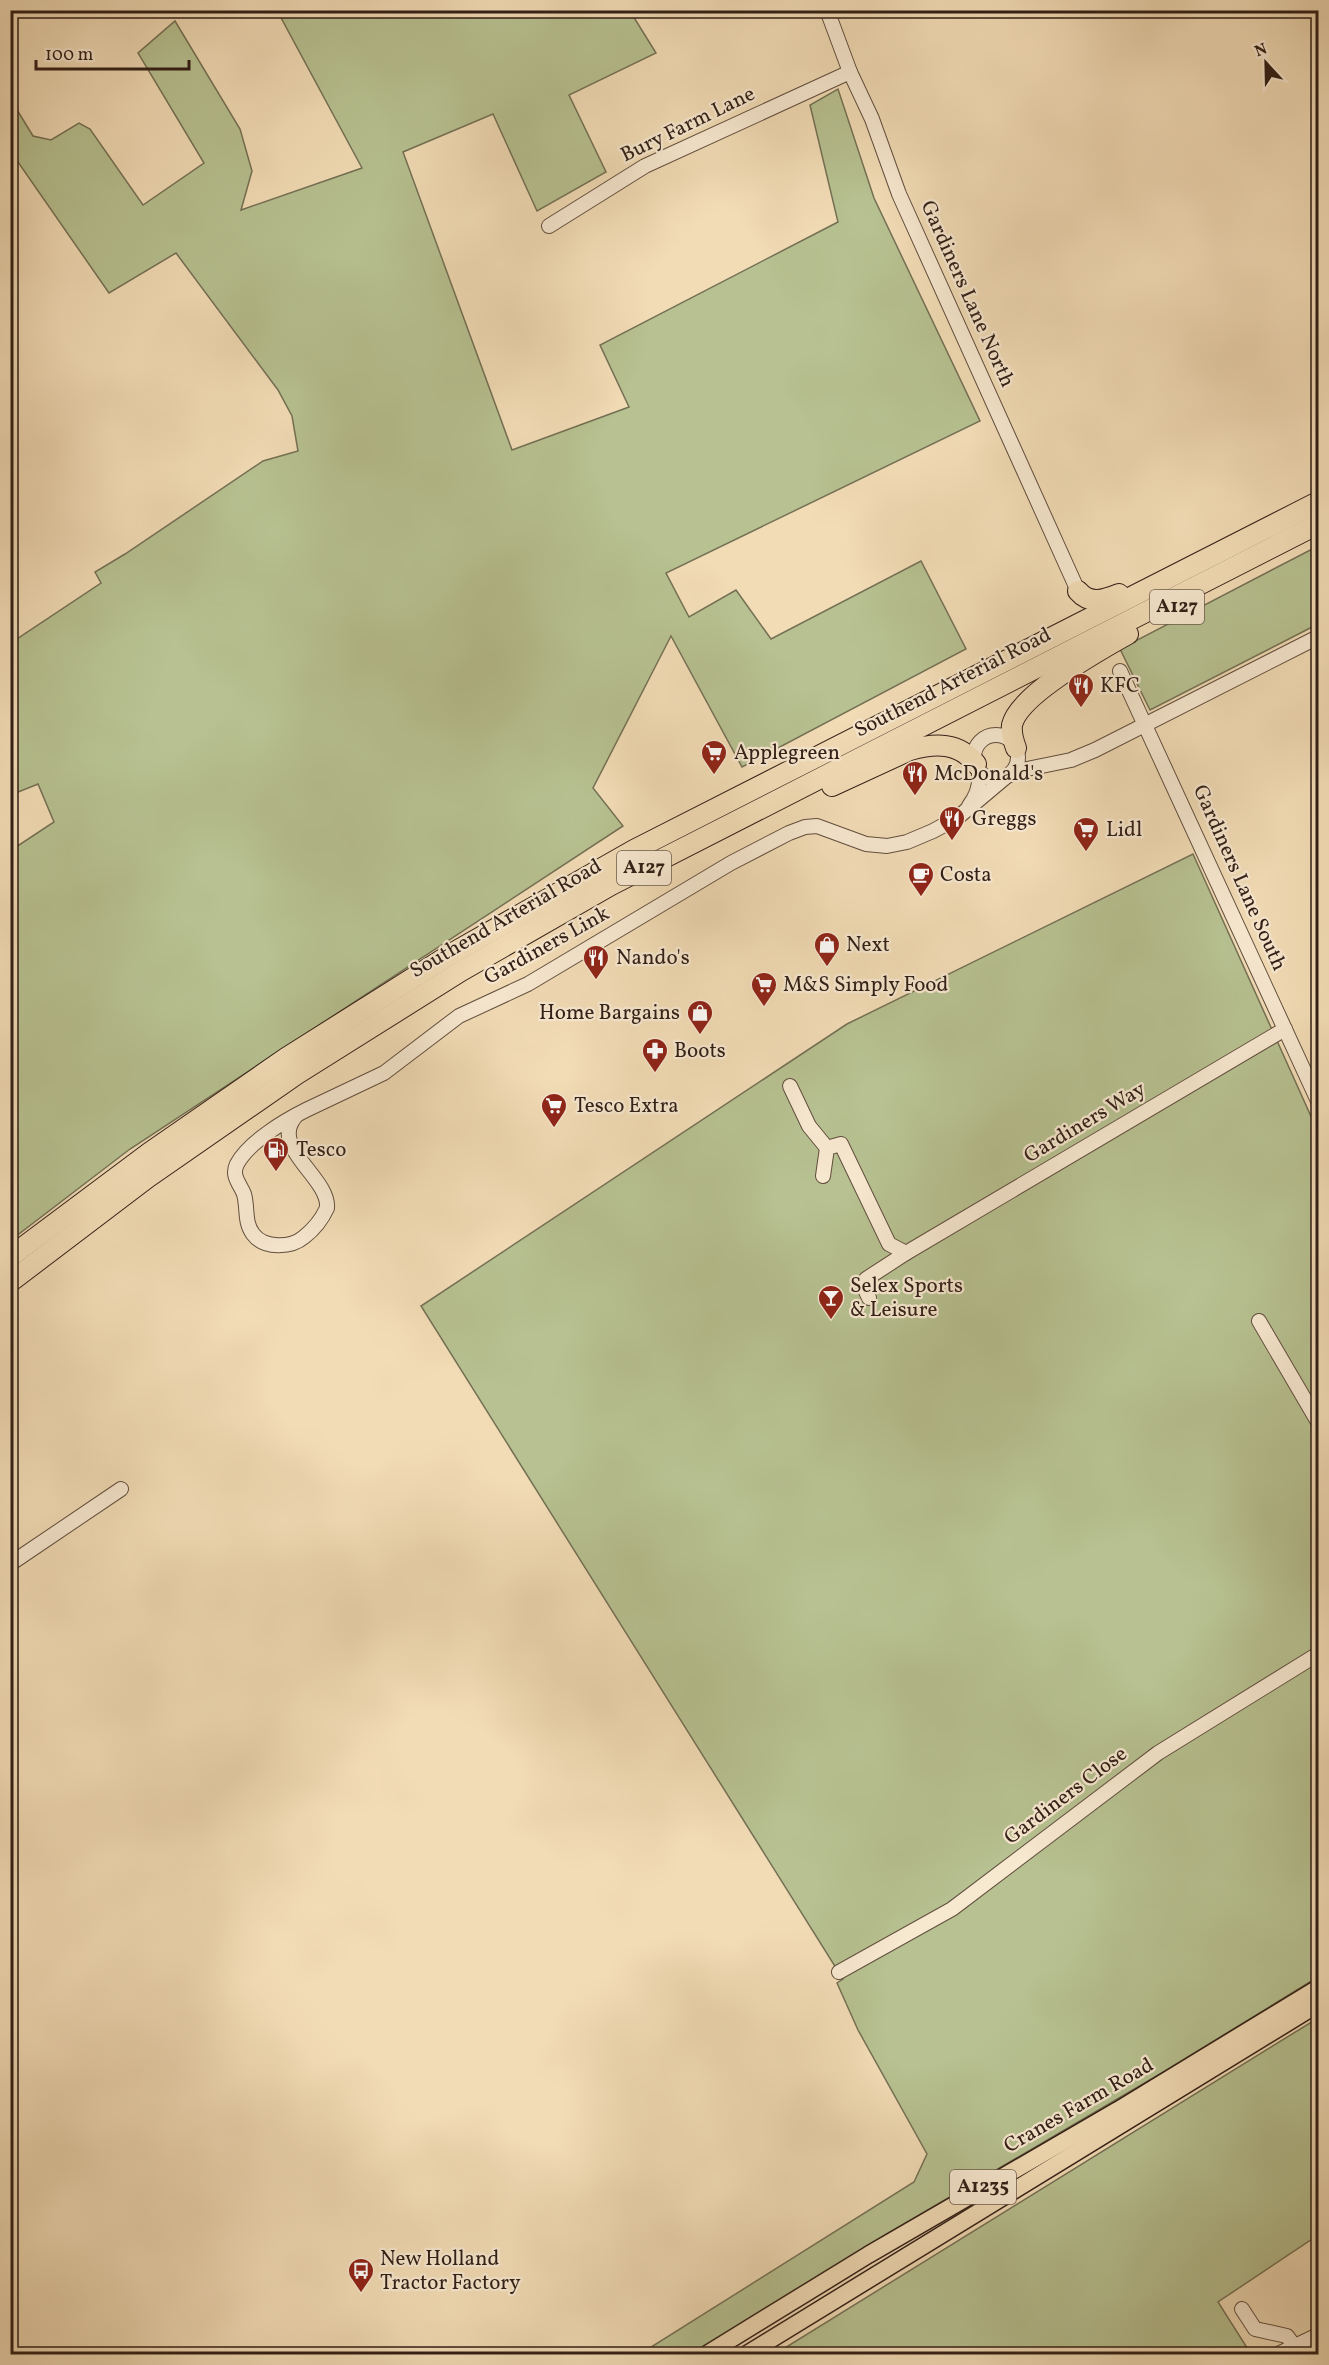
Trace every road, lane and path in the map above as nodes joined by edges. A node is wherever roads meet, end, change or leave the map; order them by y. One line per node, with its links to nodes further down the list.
1 (827, 10): 2 (street, Gardiners Lane North)
2 (850, 72): 3 (street, Bury Farm Lane); 6 (street, Gardiners Lane North)
3 (549, 226)
4 (1318, 501): 6 (highway, A127); 9 (highway, Southend Arterial Road / A127)
5 (1318, 526): 11 (highway, A127); 16 (highway, Southend Arterial Road / A127)
6 (1078, 591): 9 (highway, A127)
7 (1318, 637): 10 (street)
8 (1120, 671): 10 (street, Gardiners Lane South)
9 (896, 717): 24 (highway, Southend Arterial Road / A127)
10 (1146, 726): 13 (street); 17 (street, Gardiners Lane South)
11 (1016, 748): 12 (street); 13 (street); 14 (street)
12 (976, 764): 14 (street); 15 (street, Gardiners Link); 16 (highway, A127)
13 (1059, 764): 14 (street)
14 (1007, 776): 15 (street, Gardiners Link)
15 (957, 818): 20 (street, Gardiners Link)
16 (611, 885): 25 (highway, Southend Arterial Road / A127)
17 (1284, 1029): 19 (street, Gardiners Lane South); 23 (street, Gardiners Way)
18 (790, 1086): 21 (street)
19 (1318, 1101)
20 (298, 1114): 20 (street, Gardiners Link)
21 (827, 1148): 22 (street); 23 (street)
22 (823, 1176)
23 (906, 1253): 26 (street, Gardiners Way)
24 (10, 1257)
25 (10, 1282)
26 (869, 1298)
27 (1259, 1321): 28 (street)
28 (1318, 1422)
29 (122, 1489): 30 (street)
30 (10, 1564)
31 (1318, 1654): 32 (street, Gardiners Close)
32 (839, 1972)
33 (1318, 1988): 38 (main road, Cranes Farm Road / A1235)
34 (1318, 2004): 39 (main road, Cranes Farm Road / A1235)
35 (1242, 2309): 37 (street)
36 (1318, 2335): 37 (street)
37 (1294, 2347): 40 (street)
38 (707, 2355)
39 (747, 2355)
40 (1278, 2355)

